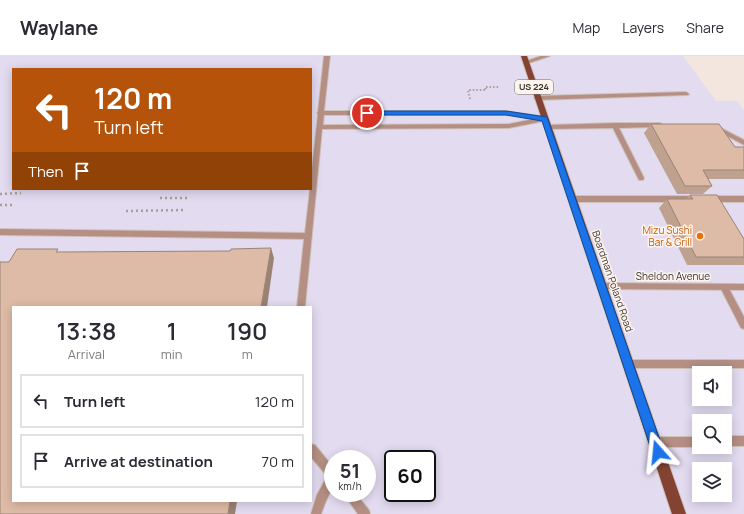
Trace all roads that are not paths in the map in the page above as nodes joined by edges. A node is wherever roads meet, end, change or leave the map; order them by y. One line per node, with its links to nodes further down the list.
1 (327, 56): 6 (street)
2 (547, 56): 3 (street)
3 (525, 59): 5 (main road, Boardman Poland Road / US 224)
4 (686, 94): 5 (street)
5 (538, 98): 7 (main road, Boardman Poland Road / US 224)
6 (320, 113): 7 (street); 11 (street)
7 (546, 123): 8 (street); 11 (street); 14 (main road, Boardman Poland Road / US 224)
8 (615, 125): 9 (street); 13 (street)
9 (667, 125)
10 (711, 125): 12 (street)
11 (319, 127): 17 (street)
12 (744, 142)
13 (641, 178)
14 (572, 199): 15 (street); 18 (main road, Boardman Poland Road / US 224)
15 (744, 199)
16 (0, 232): 17 (street)
17 (308, 236): 21 (street)
18 (601, 286): 19 (street, Sheldon Avenue); 23 (main road, Boardman Poland Road / US 224)
19 (724, 287): 20 (street, Sheldon Avenue); 22 (street)
20 (744, 287)
21 (301, 306)
22 (744, 325)
23 (628, 364): 24 (street); 27 (main road, Boardman Poland Road / US 224)
24 (744, 364)
25 (732, 441): 26 (street)
26 (744, 441)
27 (655, 442): 28 (street); 35 (main road, Boardman Poland Road / US 224)
28 (692, 442)
29 (312, 450): 30 (street)
30 (324, 464)
31 (324, 492): 33 (street)
32 (355, 502): 34 (street)
33 (316, 514)
34 (365, 514)
35 (679, 514)

